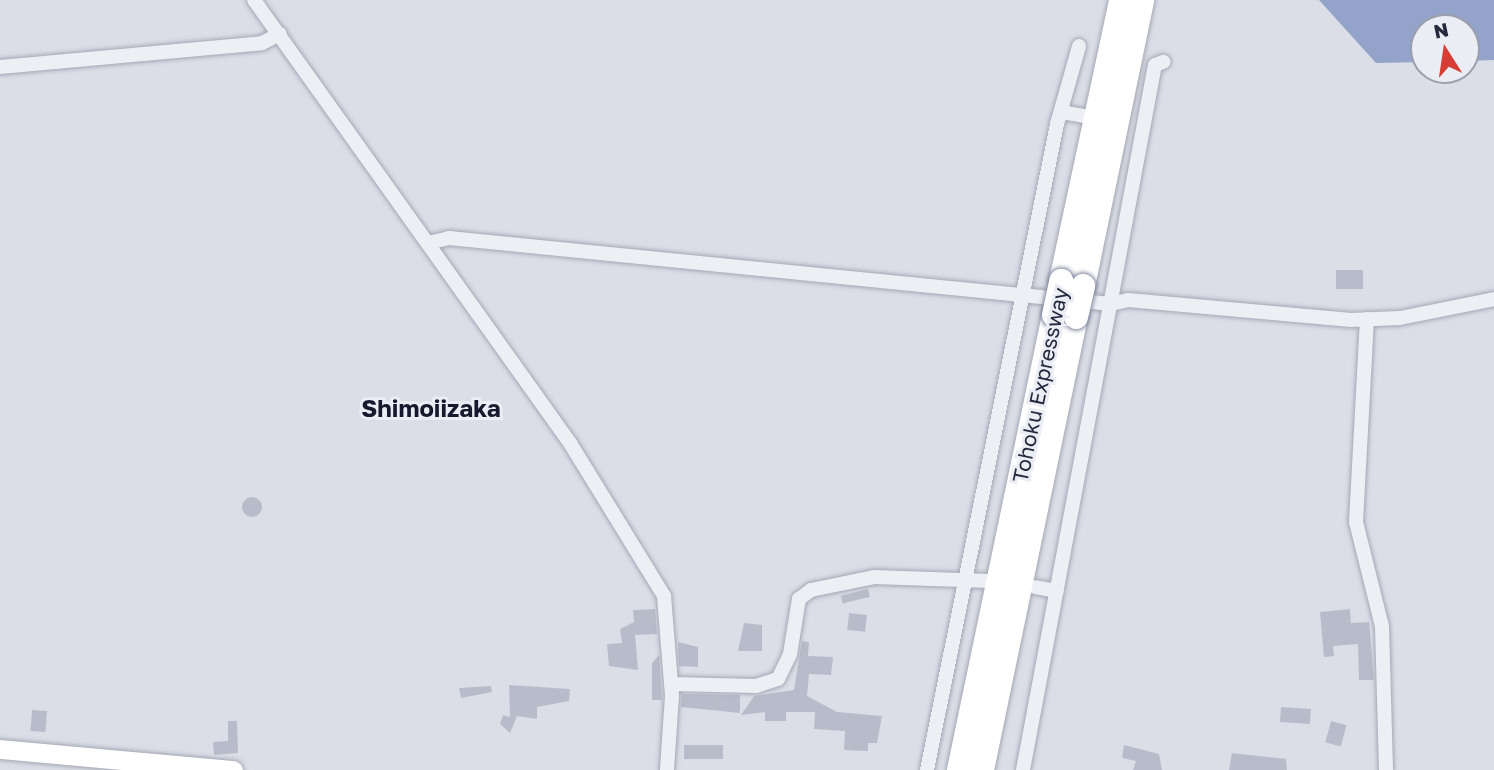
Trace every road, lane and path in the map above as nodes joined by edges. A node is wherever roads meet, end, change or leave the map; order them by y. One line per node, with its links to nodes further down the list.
1 (254, 0): 4 (street)
2 (1121, 0): 6 (highway, Tohoku Expressway)
3 (1142, 0): 6 (highway, Tohoku Expressway)
4 (279, 34): 8 (street); 13 (street)
5 (1079, 46): 9 (street)
6 (1121, 46): 17 (highway, Tohoku Expressway, bridge)
7 (1163, 62): 12 (street)
8 (0, 66)
9 (1062, 112): 10 (street); 14 (street)
10 (1084, 116)
11 (1129, 124): 12 (street)
12 (1145, 127): 16 (street)
13 (428, 243): 14 (street); 23 (street)
14 (1027, 292): 16 (street); 19 (street)
15 (1494, 299): 18 (street)
16 (1111, 304): 18 (street); 22 (street)
17 (1065, 316): 29 (highway, Tohoku Expressway); 30 (highway, Tohoku Expressway)
18 (1367, 319): 32 (street)
19 (966, 580): 20 (street); 23 (street); 28 (street)
20 (990, 581)
21 (1035, 587): 22 (street)
22 (1057, 591): 31 (street)
23 (671, 684): 27 (street)
24 (0, 749): 25 (main road)
25 (84, 764): 26 (main road)
26 (233, 770)
27 (667, 770)
28 (927, 770)
29 (959, 770)
30 (982, 770)
31 (1023, 770)
32 (1386, 770)

